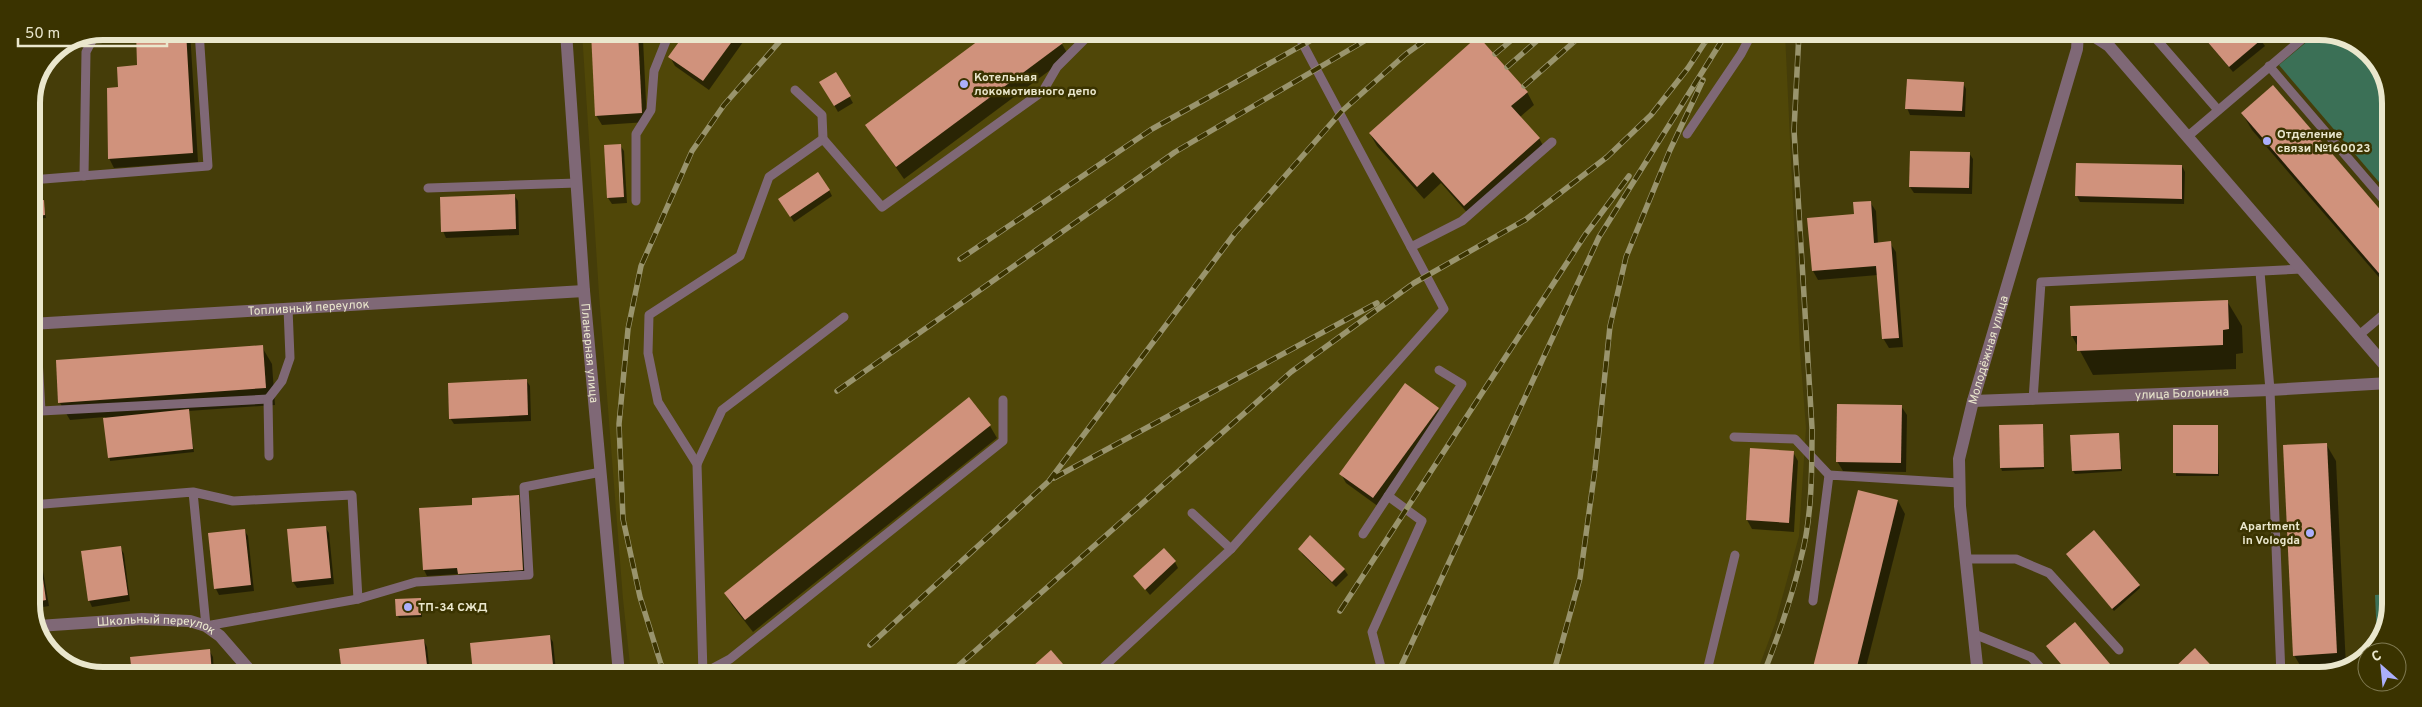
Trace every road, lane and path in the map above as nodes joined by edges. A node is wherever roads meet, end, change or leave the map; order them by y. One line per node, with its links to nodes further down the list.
1 (200, 40): 19 (lane)
2 (567, 40): 21 (street, Планерная улица)
3 (667, 40): 24 (lane)
4 (1084, 40): 17 (lane)
5 (1300, 40): 25 (lane)
6 (1748, 40): 15 (lane)
7 (2078, 40): 41 (street, Молодёжная улица)
8 (2100, 40): 16 (street)
9 (2157, 40): 14 (lane)
10 (2301, 40): 12 (lane)
11 (92, 41): 19 (lane)
12 (2269, 66): 14 (lane); 23 (lane)
13 (795, 90): 17 (lane)
14 (2218, 110): 16 (lane)
15 (1687, 134)
16 (2187, 137): 26 (street)
17 (823, 139): 45 (lane)
18 (1552, 142): 25 (lane)
19 (84, 176): 20 (lane)
20 (40, 179)
21 (577, 183): 22 (lane); 28 (street, Планерная улица)
22 (428, 188)
23 (2382, 198)
24 (636, 201)
25 (1411, 247): 54 (lane)
26 (2302, 269): 27 (lane); 33 (street)
27 (2260, 272): 37 (lane); 40 (lane)
28 (584, 291): 29 (street, Топливный переулок); 46 (street, Планерная улица)
29 (288, 308): 32 (street, Топливный переулок); 38 (lane)
30 (2382, 316): 33 (lane)
31 (844, 317): 45 (lane)
32 (40, 323)
33 (2358, 336): 34 (street)
34 (2382, 362)
35 (1439, 370): 50 (lane)
36 (2382, 383): 37 (street, улица Болонина)
37 (2270, 390): 40 (street, улица Болонина); 72 (lane)
38 (268, 399): 42 (lane); 44 (lane)
39 (1003, 400): 66 (lane)
40 (2032, 400): 41 (street, улица Болонина)
41 (1973, 401): 48 (street, Молодёжная улица)
42 (40, 411)
43 (1734, 437): 47 (lane)
44 (269, 456)
45 (697, 464): 65 (lane)
46 (601, 472): 57 (lane); 64 (street, Планерная улица)
47 (1829, 475): 48 (lane); 58 (lane)
48 (1959, 483): 56 (street, Молодёжная улица)
49 (193, 492): 51 (lane); 57 (lane); 60 (lane)
50 (1388, 496): 53 (lane); 68 (lane)
51 (40, 504)
52 (1192, 513): 54 (lane)
53 (1363, 534)
54 (1231, 549): 67 (lane)
55 (1735, 555): 69 (lane)
56 (1965, 558): 61 (street, Молодёжная улица); 62 (lane)
57 (358, 599): 60 (lane)
58 (1813, 602)
59 (44, 626): 60 (street, Школьный переулок)
60 (206, 626): 63 (street, Школьный переулок)
61 (1974, 634): 70 (street, Молодёжная улица); 71 (lane)
62 (2118, 650)
63 (247, 667)
64 (618, 667)
65 (703, 667)
66 (716, 667)
67 (1104, 667)
68 (1381, 667)
69 (1708, 667)
70 (1977, 667)
71 (2040, 667)
72 (2281, 667)

